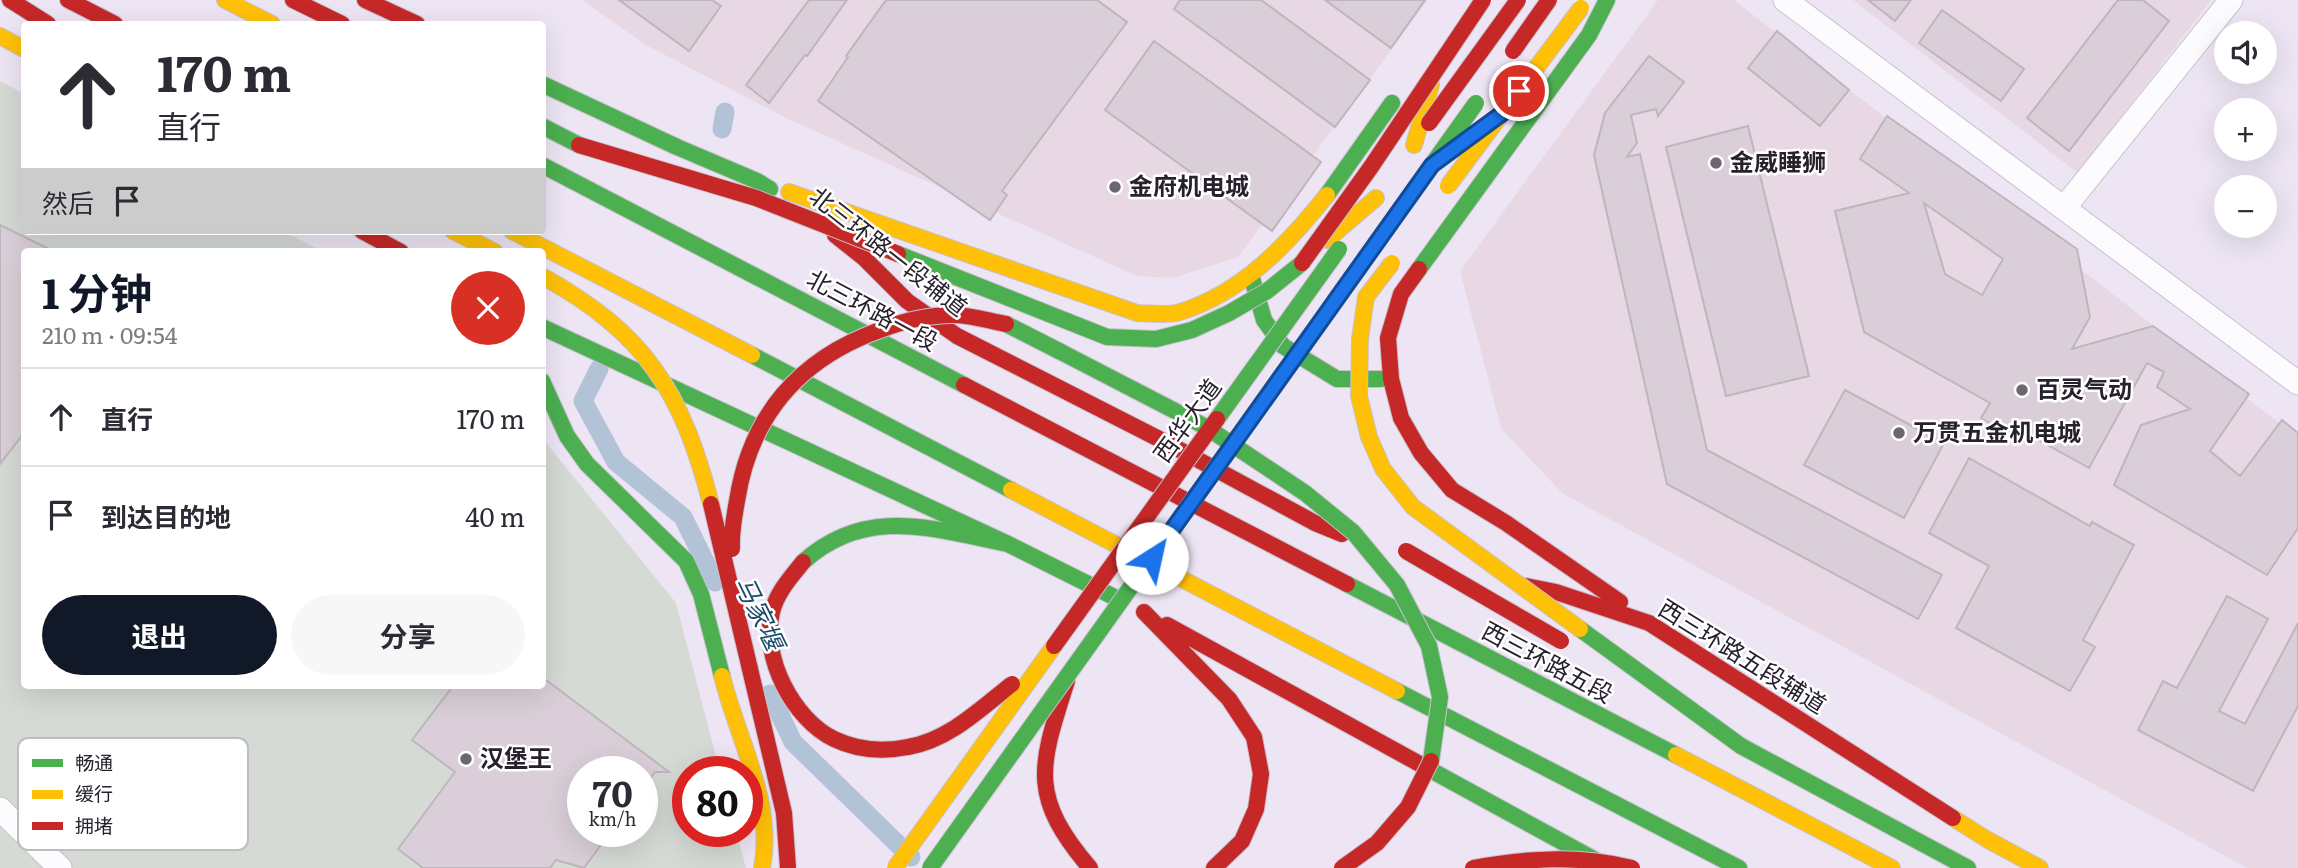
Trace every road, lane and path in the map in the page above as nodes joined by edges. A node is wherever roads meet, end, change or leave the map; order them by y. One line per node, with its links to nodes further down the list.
1 (9, 0): 14 (main road)
2 (68, 0): 15 (main road)
3 (225, 0): 16 (main road)
4 (293, 0): 17 (main road)
5 (365, 0): 18 (main road)
6 (1467, 0): 21 (main road)
7 (1483, 0): 23 (main road, bridge)
8 (1518, 0): 23 (main road, bridge)
9 (1549, 0): 22 (main road, bridge)
10 (1608, 0): 56 (main road)
11 (1786, 0): 35 (street)
12 (2231, 0): 35 (street)
13 (1584, 4): 27 (main road, bridge)
14 (43, 21)
15 (110, 21)
16 (266, 21)
17 (336, 21)
18 (410, 21)
19 (0, 36): 20 (main road)
20 (21, 47)
21 (1419, 66)
22 (1502, 66)
23 (1437, 67): 46 (main road, bridge)
24 (546, 86): 32 (main road, 北三环路一段辅道)
25 (1404, 88): 47 (main road)
26 (1487, 88): 30 (main road, bridge)
27 (1504, 112): 30 (main road, bridge); 34 (main road, bridge)
28 (546, 128): 29 (main road)
29 (579, 145): 33 (main road, bridge); 46 (main road, bridge)
30 (1432, 165): 36 (main road, bridge)
31 (546, 167): 61 (main road, 北三环路一段)
32 (757, 181): 47 (main road); 59 (main road, 北三环路一段辅道)
33 (701, 199)
34 (1439, 199)
35 (2064, 208): 57 (street)
36 (1395, 216): 50 (main road, bridge); 52 (main road, bridge)
37 (369, 235): 40 (main road)
38 (461, 235): 41 (main road)
39 (520, 235): 42 (main road)
40 (394, 248)
41 (487, 248)
42 (545, 248)
43 (546, 249): 87 (main road)
44 (1398, 254): 50 (main road, bridge)
45 (836, 257): 49 (main road)
46 (1303, 262): 69 (main road, 西华大道, bridge)
47 (1251, 273): 56 (main road)
48 (546, 278): 67 (main road, bridge)
49 (911, 284)
50 (1366, 298): 72 (main road, bridge)
51 (947, 299): 53 (main road, bridge)
52 (1322, 318)
53 (1006, 324): 60 (main road, bridge); 67 (main road, bridge)
54 (546, 329): 63 (main road)
55 (1306, 341): 71 (main road, 西华大道, bridge)
56 (1391, 379): 66 (main road)
57 (2298, 383)
58 (546, 390): 77 (main road)
59 (1203, 463): 66 (main road, 西三环路五段辅道)
60 (1305, 493): 62 (main road, bridge); 83 (main road, bridge)
61 (1181, 498): 88 (main road, 西三环路五段)
62 (1372, 532)
63 (1008, 544): 65 (main road); 69 (main road, bridge)
64 (1394, 545): 68 (main road, bridge)
65 (1144, 612): 82 (main road); 85 (main road)
66 (1650, 623): 90 (main road, 西三环路五段辅道)
67 (743, 638): 78 (main road, bridge)
68 (1573, 649)
69 (1049, 654): 79 (main road, 西华大道, bridge)
70 (1609, 670): 72 (main road, bridge)
71 (1070, 671): 80 (main road, 西华大道, bridge); 81 (main road, bridge)
72 (1741, 746): 89 (main road)
73 (0, 809): 74 (street)
74 (18, 827)
75 (42, 850): 76 (street)
76 (60, 868)
77 (762, 868)
78 (788, 868)
79 (895, 868)
80 (930, 868)
81 (1090, 868)
82 (1214, 868)
83 (1342, 868)
84 (1473, 868): 86 (main road, bridge)
85 (1610, 868)
86 (1632, 868)
87 (1739, 868)
88 (1892, 868)
89 (1968, 868)
90 (2040, 868)

